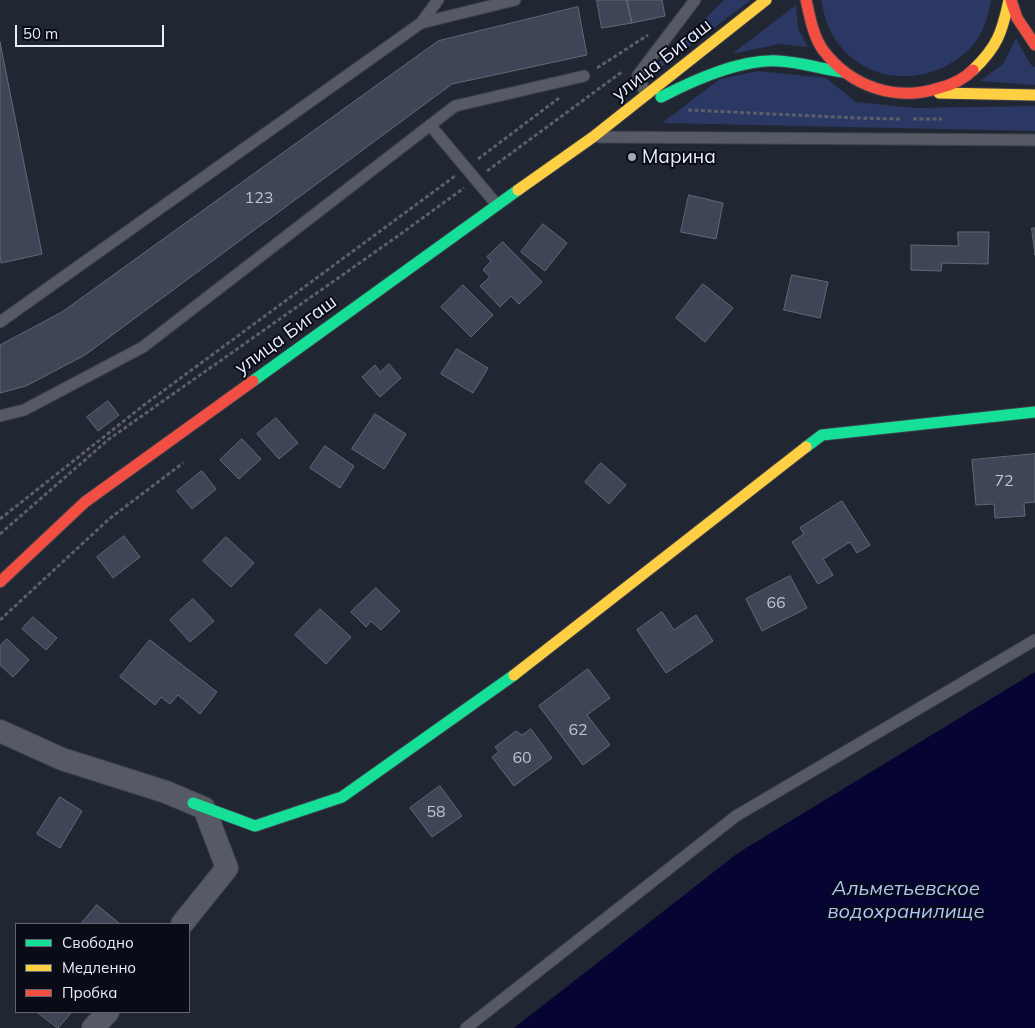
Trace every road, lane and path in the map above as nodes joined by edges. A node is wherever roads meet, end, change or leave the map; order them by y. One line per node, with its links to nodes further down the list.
1 (438, 0): 8 (lane)
2 (515, 0): 8 (lane)
3 (695, 0): 7 (lane)
4 (766, 0): 14 (main road, улица Бигаш)
5 (806, 0): 11 (main road)
6 (1010, 0): 9 (main road); 13 (main road)
7 (682, 17): 12 (path); 14 (lane)
8 (421, 23): 25 (lane)
9 (1035, 45)
10 (624, 70): 23 (path)
11 (843, 72): 13 (main road); 19 (main road, улица Бигаш)
12 (584, 76): 18 (lane); 22 (path)
13 (930, 92): 15 (main road)
14 (646, 95): 19 (main road, улица Бигаш)
15 (1035, 95)
16 (688, 110): 17 (path)
17 (946, 119)
18 (430, 124): 22 (lane); 27 (lane)
19 (603, 129): 20 (main road, улица Бигаш)
20 (593, 137): 21 (lane); 24 (main road, улица Бигаш)
21 (1035, 140)
22 (466, 168): 23 (lane); 29 (path)
23 (475, 179): 24 (lane); 30 (path)
24 (497, 204): 31 (main road, улица Бигаш)
25 (0, 322)
26 (1035, 412): 35 (main road)
27 (0, 416)
28 (185, 462): 32 (path)
29 (0, 519)
30 (0, 534)
31 (0, 581)
32 (0, 620)
33 (1035, 640): 39 (lane)
34 (0, 731): 35 (street)
35 (192, 804): 36 (street)
36 (183, 923)
37 (107, 1013): 38 (street)
38 (93, 1028)
39 (466, 1028)

